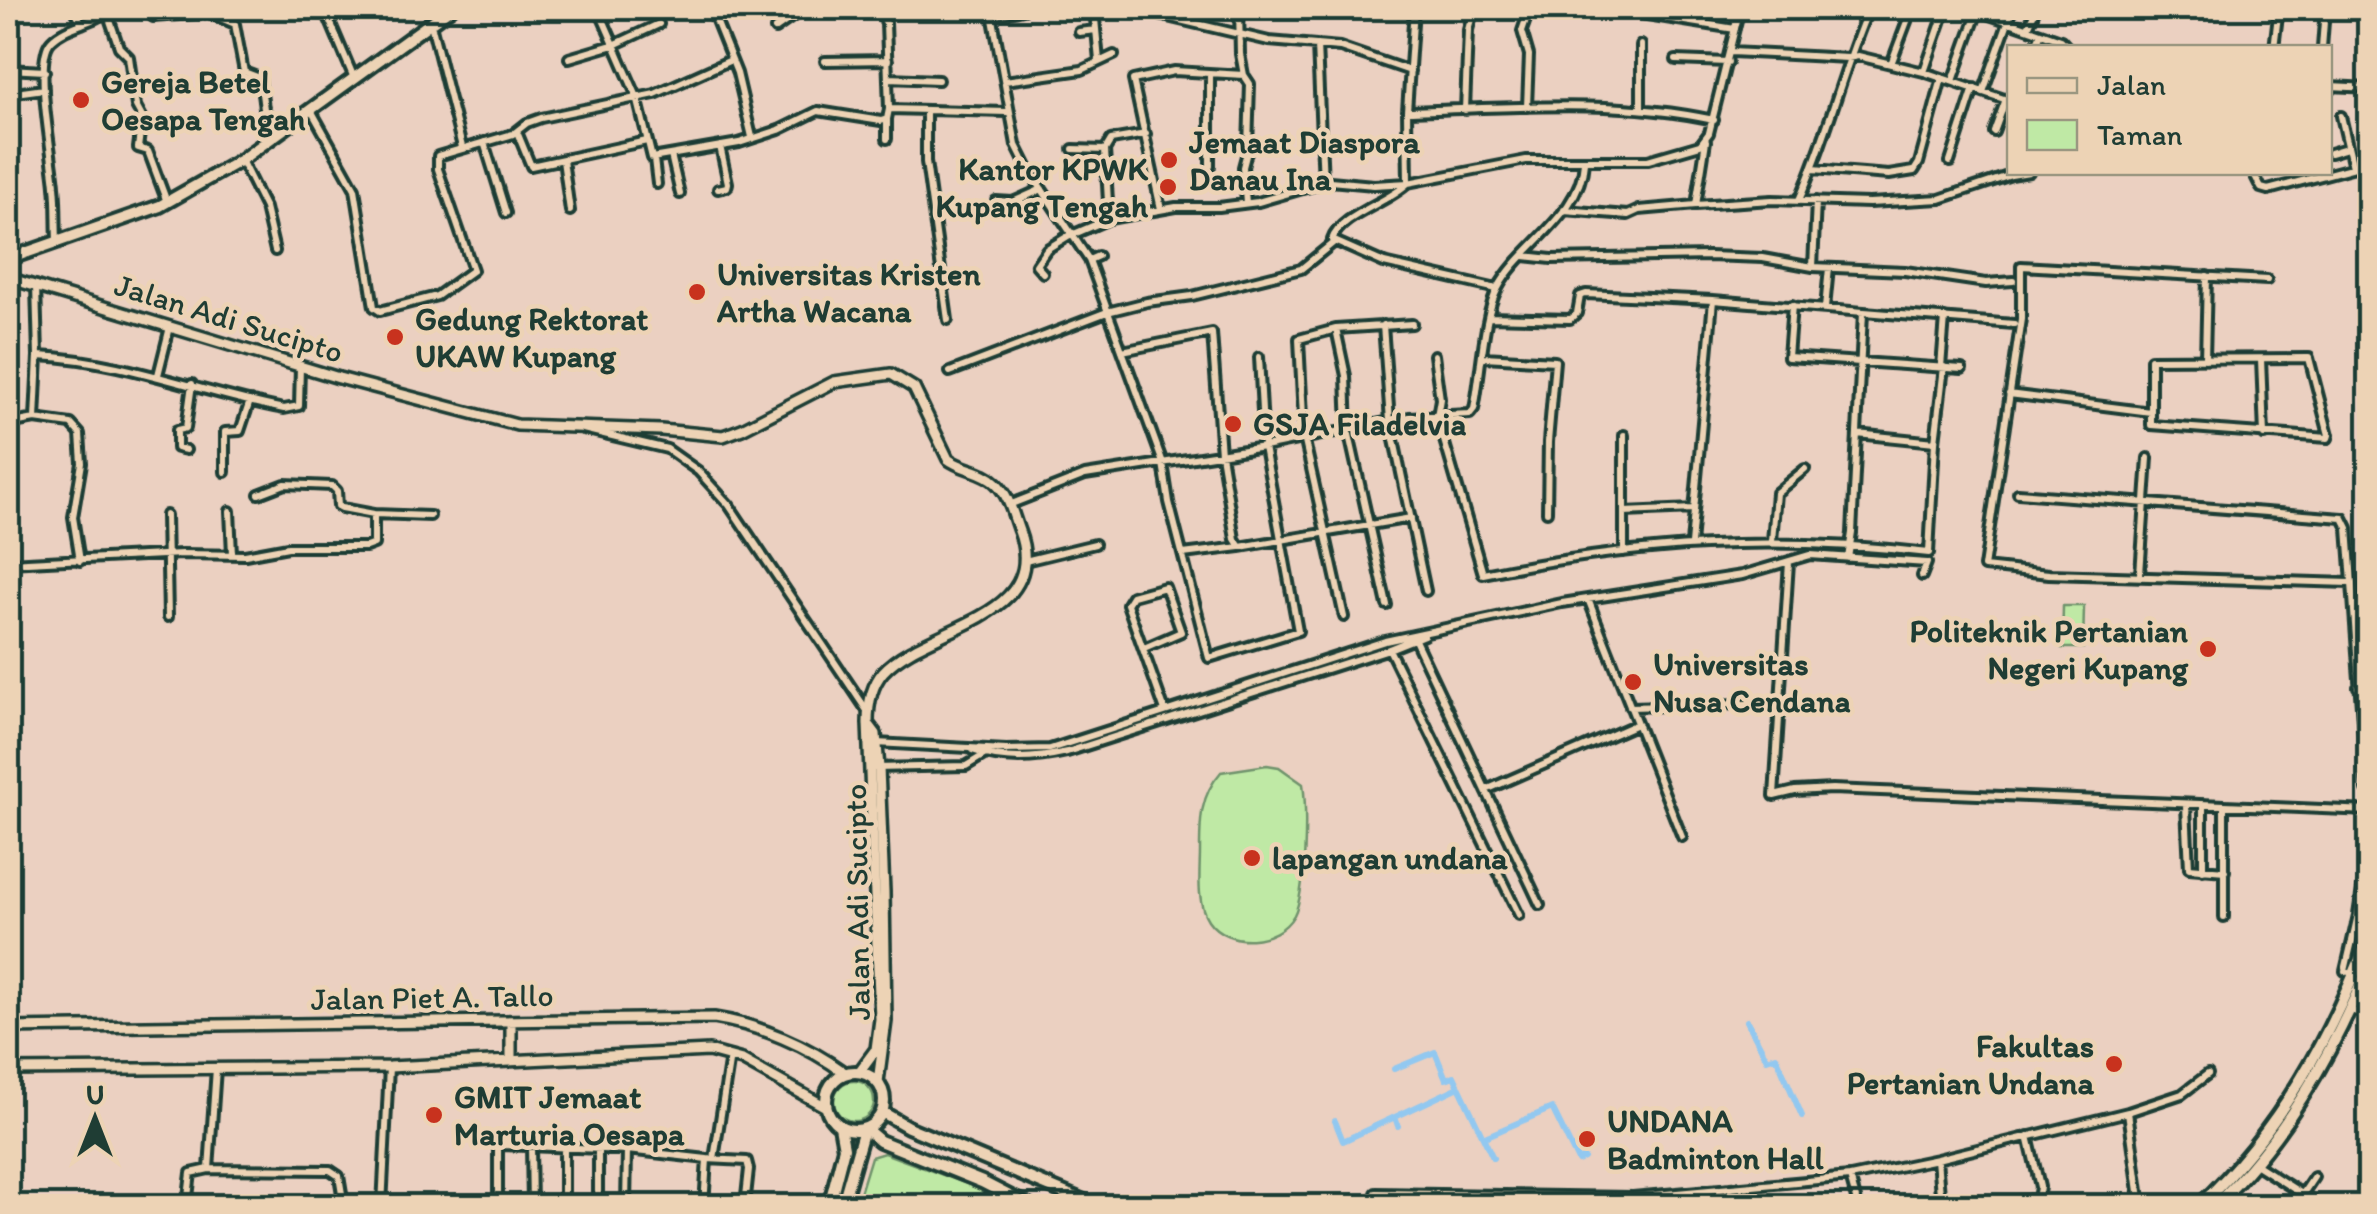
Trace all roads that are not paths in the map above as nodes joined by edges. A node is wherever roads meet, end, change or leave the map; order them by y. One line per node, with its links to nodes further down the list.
1 (74, 8): 31 (street)
2 (154, 8): 90 (street)
3 (328, 8): 66 (street)
4 (451, 8): 30 (highway)
5 (598, 8): 40 (street)
6 (711, 8): 52 (street)
7 (798, 8): 34 (street)
8 (879, 8): 53 (street)
9 (1028, 8): 27 (street)
10 (1094, 8): 35 (street)
11 (1129, 8): 38 (street)
12 (1238, 8): 38 (street)
13 (1414, 8): 60 (street)
14 (1474, 8): 82 (street)
15 (1530, 8): 79 (street)
16 (1603, 8): 36 (street)
17 (1740, 8): 36 (street)
18 (1869, 8): 50 (street)
19 (1912, 8): 57 (street)
20 (1946, 8): 61 (street)
21 (1969, 8): 26 (street)
22 (2013, 8): 29 (street)
23 (2036, 8): 33 (street)
24 (2325, 8): 45 (street)
25 (110, 10): 31 (street); 127 (street)
26 (1978, 11): 29 (street); 68 (street)
27 (992, 12): 69 (street)
28 (2278, 15): 44 (street)
29 (2008, 21): 33 (street); 74 (street)
30 (431, 23): 66 (highway); 100 (street)
31 (82, 24): 59 (street)
32 (659, 24): 40 (street)
33 (2028, 28): 39 (street)
34 (775, 29)
35 (1096, 30): 37 (street); 55 (street)
36 (1736, 30): 47 (street)
37 (1079, 32)
38 (1238, 33): 41 (street); 63 (street)
39 (2040, 33): 42 (street); 43 (street)
40 (616, 44): 49 (street); 76 (street)
41 (1317, 44): 60 (street); 120 (street)
42 (2036, 45)
43 (2065, 45)
44 (2274, 45)
45 (2322, 45)
46 (1640, 46): 83 (street)
47 (1731, 52): 50 (street); 56 (street)
48 (1114, 54): 55 (street)
49 (569, 58)
50 (1848, 58): 57 (street); 114 (street)
51 (830, 59): 53 (street)
52 (730, 60): 76 (street); 94 (street)
53 (888, 60): 64 (street)
54 (1676, 60): 56 (street)
55 (1099, 62): 69 (street)
56 (1728, 62): 89 (street)
57 (1891, 64): 61 (street)
58 (8, 69): 59 (street)
59 (45, 71): 73 (street)
60 (1410, 71): 86 (street)
61 (1924, 72): 65 (street)
62 (1210, 74): 63 (street); 93 (street); 112 (street)
63 (1244, 75): 129 (street)
64 (889, 78): 67 (street); 80 (street)
65 (1942, 78): 68 (street); 114 (street)
66 (355, 79): 81 (highway)
67 (938, 80)
68 (1953, 81): 71 (street)
69 (1004, 82): 85 (street)
70 (2332, 86): 72 (street)
71 (1974, 88): 74 (street); 110 (street)
72 (2370, 88)
73 (44, 89): 75 (street); 137 (street)
74 (1983, 92): 77 (street)
75 (8, 94)
76 (637, 97): 91 (street); 96 (street)
77 (2007, 100)
78 (2007, 102): 92 (street)
79 (1527, 107): 82 (street); 83 (street)
80 (889, 109): 84 (street); 88 (street)
81 (311, 110): 90 (highway); 100 (street)
82 (1465, 110): 86 (street)
83 (1641, 110): 89 (street)
84 (926, 111): 85 (street); 160 (street)
85 (1007, 112): 123 (street)
86 (1406, 112): 119 (street)
87 (2340, 116): 101 (street)
88 (887, 119): 94 (street); 95 (street)
89 (1714, 120): 98 (street)
90 (280, 132): 107 (highway)
91 (517, 132): 97 (street); 108 (street)
92 (1994, 132)
93 (1146, 134): 103 (street); 131 (street)
94 (752, 137): 99 (street)
95 (887, 139)
96 (646, 141): 106 (street); 108 (street)
97 (484, 142): 100 (street); 134 (street)
98 (1706, 142): 109 (street); 130 (street)
99 (720, 146): 105 (street); 122 (street)
100 (462, 147)
101 (2348, 148): 104 (street); 113 (street)
102 (1073, 149): 103 (street)
103 (1105, 150): 135 (street)
104 (2332, 152)
105 (671, 155): 106 (street); 124 (street)
106 (654, 159): 121 (street)
107 (241, 160): 127 (highway); 139 (street)
108 (562, 160): 133 (street)
109 (1584, 162): 119 (street); 132 (street)
110 (1950, 162)
111 (2370, 163): 113 (street)
112 (1210, 166)
113 (2354, 167): 115 (street)
114 (1813, 169): 125 (street)
115 (2332, 172)
116 (2011, 175): 126 (street)
117 (2255, 175): 118 (street)
118 (2300, 177)
119 (1408, 182): 120 (street); 138 (street)
120 (1323, 183): 129 (street)
121 (656, 184)
122 (718, 189)
123 (1042, 189): 128 (street); 136 (street)
124 (680, 194)
125 (1799, 200): 126 (street); 130 (street)
126 (1816, 201): 144 (street)
127 (167, 202): 137 (highway)
128 (996, 202)
129 (1246, 203): 131 (street)
130 (1696, 206): 132 (street)
131 (1161, 209): 135 (street)
132 (1564, 210): 141 (street)
133 (570, 211)
134 (506, 212)
135 (1110, 219): 136 (street)
136 (1073, 234): 143 (street); 146 (street)
137 (57, 240): 142 (highway)
138 (1333, 242): 152 (street); 156 (street)
139 (275, 251)
140 (1098, 256): 143 (street)
141 (1524, 256): 144 (street); 152 (street)
142 (8, 259)
143 (1089, 260): 156 (street)
144 (1813, 267): 145 (street)
145 (1829, 268): 150 (street); 155 (street)
146 (1043, 273)
147 (2207, 276): 149 (street); 171 (street); 180 (street)
148 (8, 277): 151 (main road, Jalan Adi Sucipto)
149 (2267, 280)
150 (2013, 281)
151 (36, 285): 164 (main road, Jalan Adi Sucipto); 168 (street)
152 (1497, 289): 158 (street)
153 (1714, 300): 154 (street); 158 (street); 205 (street)
154 (1792, 305): 155 (street); 173 (street)
155 (1825, 308): 157 (street)
156 (1107, 312): 166 (street); 177 (street)
157 (1863, 312): 159 (street); 173 (street)
158 (1490, 317): 169 (street)
159 (1945, 318): 162 (street); 175 (street)
160 (948, 320)
161 (1412, 324): 163 (street)
162 (2014, 324)
163 (1383, 326): 165 (street); 185 (street)
164 (170, 327): 174 (main road, Jalan Adi Sucipto); 178 (street)
165 (1336, 328): 188 (street); 192 (street)
166 (1122, 351): 196 (street); 198 (street)
167 (1434, 355): 183 (street)
168 (38, 356): 178 (street); 184 (street)
169 (1484, 357): 183 (street); 207 (street)
170 (1259, 358): 194 (street)
171 (2205, 358): 172 (street); 182 (street)
172 (2261, 359): 190 (street); 190 (street)
173 (1859, 362): 175 (street); 189 (street)
174 (300, 366): 181 (street); 187 (main road, Jalan Adi Sucipto)
175 (1942, 367): 176 (street); 193 (street)
176 (1962, 370)
177 (950, 372)
178 (158, 376): 179 (street)
179 (192, 384): 181 (street); 195 (street)
180 (2009, 394): 182 (street); 230 (street)
181 (250, 401): 200 (street)
182 (2151, 412): 190 (street)
183 (1438, 416): 185 (street); 221 (street)
184 (36, 419): 186 (street); 227 (street)
185 (1390, 421): 188 (street); 212 (street)
186 (8, 424)
187 (582, 429): 204 (main road, Jalan Adi Sucipto); 247 (street)
188 (1348, 430): 192 (street); 213 (street)
189 (1857, 434): 193 (street); 219 (street)
190 (2264, 434)
191 (1624, 435): 208 (street)
192 (1304, 437): 194 (street); 214 (street)
193 (1935, 442): 219 (street)
194 (1264, 447): 196 (street); 215 (street)
195 (186, 450)
196 (1220, 454): 198 (street); 220 (street)
197 (2148, 458): 203 (street)
198 (1163, 463): 204 (street); 222 (street)
199 (1805, 469): 216 (street)
200 (225, 472)
201 (2018, 493): 203 (street)
202 (259, 494): 209 (street)
203 (2144, 500): 230 (street); 232 (street)
204 (1010, 505): 226 (main road, Jalan Adi Sucipto)
205 (1694, 509): 208 (street); 218 (street)
206 (230, 511): 223 (street)
207 (1548, 512)
208 (1624, 512): 221 (street)
209 (374, 514): 211 (street); 223 (street)
210 (166, 515): 224 (street)
211 (430, 516)
212 (1411, 518): 213 (street); 233 (street)
213 (1367, 525): 214 (street); 235 (street)
214 (1324, 534): 215 (street); 237 (street)
215 (1281, 541): 220 (street); 222 (street)
216 (1772, 542): 218 (street); 219 (street)
217 (1095, 544): 226 (street)
218 (1690, 544): 221 (street)
219 (1848, 544): 225 (street)
220 (1240, 547): 222 (street)
221 (1624, 552)
222 (1183, 554)
223 (232, 555): 224 (street)
224 (167, 556): 227 (street); 236 (street)
225 (1848, 558): 228 (street); 231 (street)
226 (1025, 560): 247 (main road)
227 (80, 561): 229 (street)
228 (1790, 562): 234 (street); 244 (street)
229 (8, 563)
230 (2140, 574): 232 (street)
231 (1922, 576)
232 (2350, 583): 243 (street)
233 (1426, 591)
234 (1588, 599): 238 (street); 245 (street)
235 (1387, 605)
236 (168, 617)
237 (1344, 617)
238 (1414, 638): 240 (street); 241 (street); 254 (street)
239 (1144, 648): 239 (street); 246 (street)
240 (1389, 649): 241 (street); 265 (street)
241 (1296, 673): 246 (street)
242 (2370, 686): 243 (street)
243 (2358, 687): 255 (street)
244 (1780, 703): 245 (street); 256 (street)
245 (1630, 706): 248 (street)
246 (1166, 715): 252 (street)
247 (868, 718): 249 (main road, Jalan Adi Sucipto)
248 (1637, 724): 254 (street); 261 (street)
249 (873, 743): 250 (street); 253 (main road, Jalan Adi Sucipto)
250 (968, 747): 251 (street); 252 (street)
251 (985, 754): 252 (street); 253 (street)
252 (1006, 754)
253 (875, 768): 279 (main road, Jalan Adi Sucipto); 282 (main road, Jalan Adi Sucipto)
254 (1486, 790): 264 (street)
255 (2367, 790)
256 (2186, 806): 257 (street); 262 (street)
257 (2203, 806): 258 (street); 262 (street)
258 (2224, 806): 259 (street); 263 (street)
259 (2370, 811)
260 (2370, 836): 269 (street)
261 (1682, 838)
262 (2203, 870): 263 (street)
263 (2225, 871): 266 (street)
264 (1540, 904)
265 (1519, 915)
266 (2224, 917)
267 (2370, 934): 269 (highway)
268 (2370, 963): 270 (highway)
269 (2355, 974): 270 (highway)
270 (2345, 1008): 271 (street); 289 (highway)
271 (2370, 1016)
272 (511, 1021): 273 (main road, Jalan Piet A. Tallo); 275 (main road); 280 (main road, Jalan Piet A. Tallo)
273 (8, 1028)
274 (730, 1055): 275 (main road, Jalan Piet A. Tallo); 283 (main road, Jalan Piet A. Tallo); 294 (street)
275 (511, 1060): 276 (main road, Jalan Piet A. Tallo)
276 (389, 1067): 277 (main road, Jalan Piet A. Tallo); 308 (street)
277 (216, 1068): 278 (main road, Jalan Piet A. Tallo); 297 (street)
278 (8, 1070)
279 (860, 1072): 280 (highway); 282 (highway)
280 (845, 1073): 283 (highway)
281 (2208, 1074): 285 (street)
282 (878, 1082): 284 (highway)
283 (826, 1107): 286 (highway)
284 (882, 1112): 287 (highway); 319 (highway)
285 (2128, 1112): 288 (street); 325 (street)
286 (840, 1126): 287 (highway); 316 (highway)
287 (864, 1129): 317 (highway); 318 (highway)
288 (2028, 1136): 295 (street); 324 (street)
289 (2265, 1142): 296 (highway); 326 (highway)
290 (531, 1146): 291 (street); 309 (street); 310 (street)
291 (564, 1147): 292 (street); 311 (street)
292 (598, 1148): 293 (street); 312 (street)
293 (627, 1150): 294 (street); 313 (street)
294 (711, 1159): 314 (street); 315 (street)
295 (1937, 1160): 298 (street); 323 (street)
296 (2255, 1164): 303 (street); 327 (highway)
297 (208, 1169): 305 (street); 307 (street)
298 (1850, 1177): 301 (street); 322 (street)
299 (2314, 1177): 303 (street)
300 (1376, 1193): 302 (street)
301 (1690, 1193): 304 (street); 321 (street)
302 (1470, 1194): 304 (street); 320 (street)
303 (2302, 1195): 328 (street)
304 (1598, 1202)
305 (187, 1205): 306 (street); 307 (street)
306 (164, 1206)
307 (344, 1206): 308 (street)
308 (382, 1206)
309 (498, 1206)
310 (532, 1206)
311 (564, 1206)
312 (598, 1206)
313 (626, 1206)
314 (704, 1206)
315 (745, 1206)
316 (829, 1206)
317 (842, 1206)
318 (1029, 1206)
319 (1096, 1206)
320 (1469, 1206)
321 (1690, 1206)
322 (1858, 1206)
323 (1941, 1206)
324 (1959, 1206)
325 (2141, 1206)
326 (2199, 1206)
327 (2216, 1206)
328 (2321, 1206)

